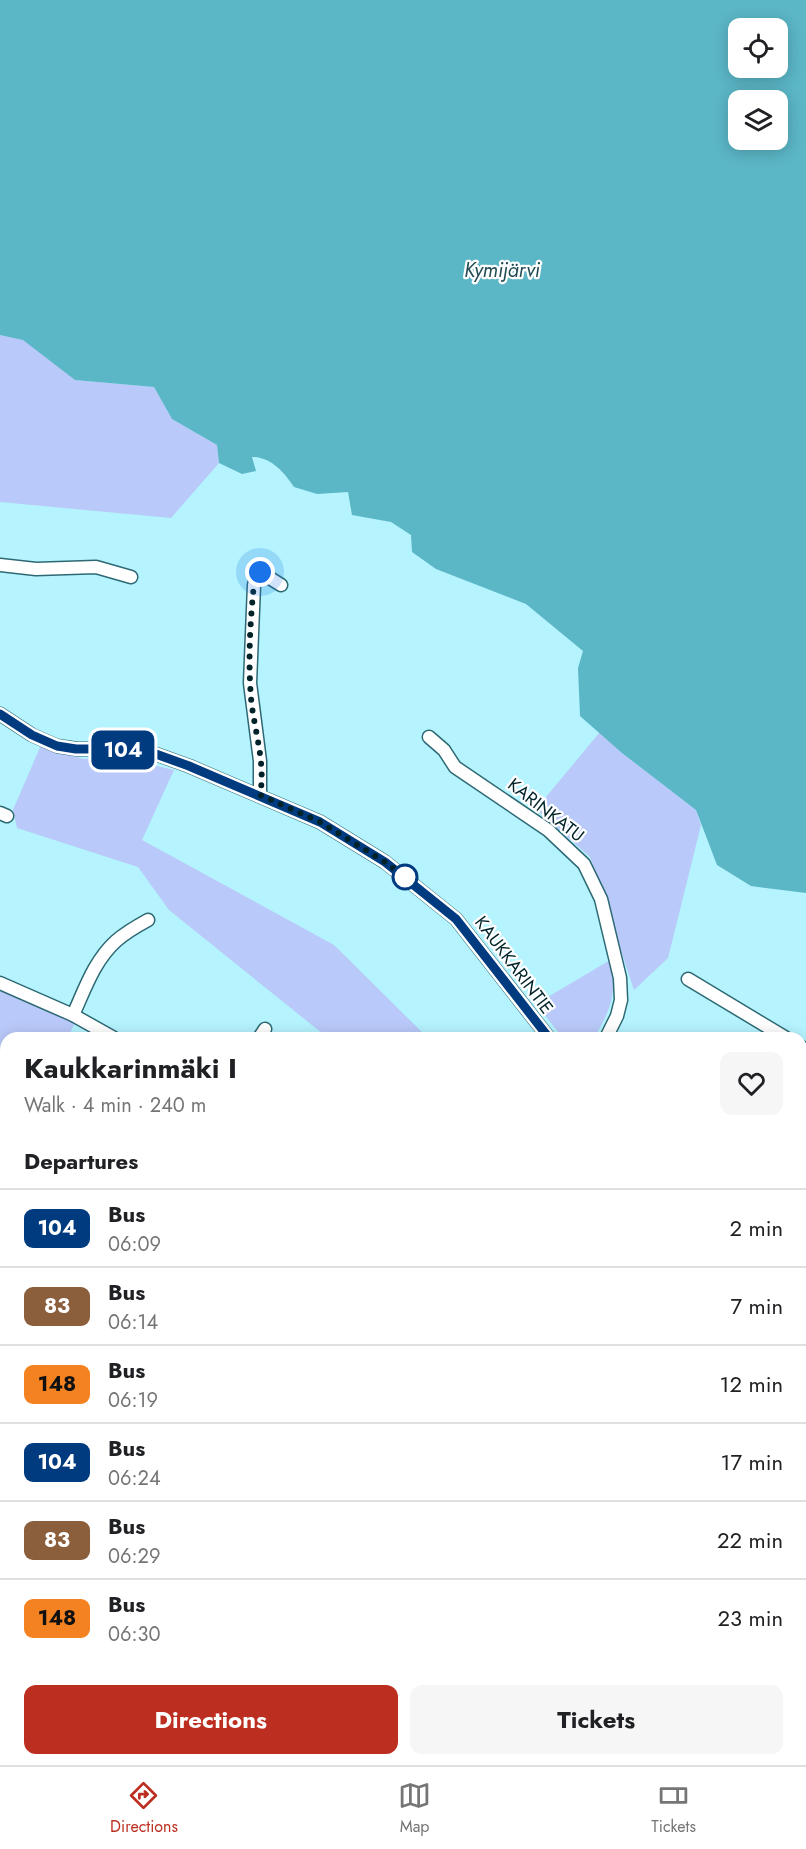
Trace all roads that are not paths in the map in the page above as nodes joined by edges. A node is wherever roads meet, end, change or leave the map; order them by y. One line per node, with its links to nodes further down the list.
1 (0, 565): 2 (street)
2 (131, 577)
3 (281, 585): 6 (street)
4 (0, 714): 6 (street, KAUKKARINTIE)
5 (429, 737): 13 (street, KARINKATU)
6 (260, 795): 12 (street, KAUKKARINTIE)
7 (148, 920): 10 (street)
8 (688, 979): 14 (street)
9 (0, 983): 10 (street)
10 (73, 1015): 11 (street)
11 (103, 1032)
12 (544, 1032)
13 (609, 1032)
14 (776, 1032)

